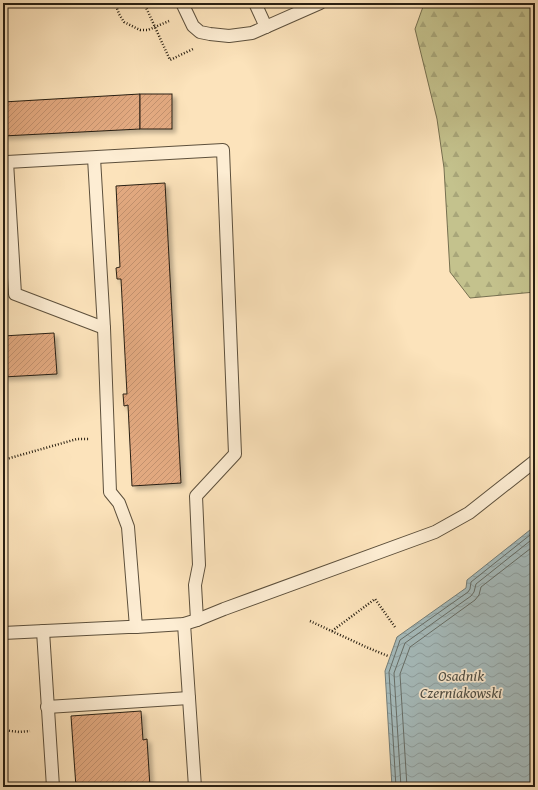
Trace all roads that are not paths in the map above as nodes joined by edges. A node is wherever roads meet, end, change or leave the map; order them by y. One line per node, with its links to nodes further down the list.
1 (255, 3): 4 (lane)
2 (320, 3): 4 (lane)
3 (184, 8): 4 (lane)
4 (266, 27)
5 (94, 158): 6 (lane); 6 (lane); 8 (lane)
6 (104, 328): 10 (lane)
7 (535, 461): 8 (lane)
8 (197, 620): 9 (lane)
9 (184, 624): 10 (lane); 13 (lane)
10 (136, 627): 11 (lane)
11 (43, 631): 12 (lane); 14 (lane)
12 (3, 633)
13 (189, 698): 14 (lane); 16 (lane)
14 (47, 707): 15 (lane)
15 (53, 787)
16 (195, 787)

